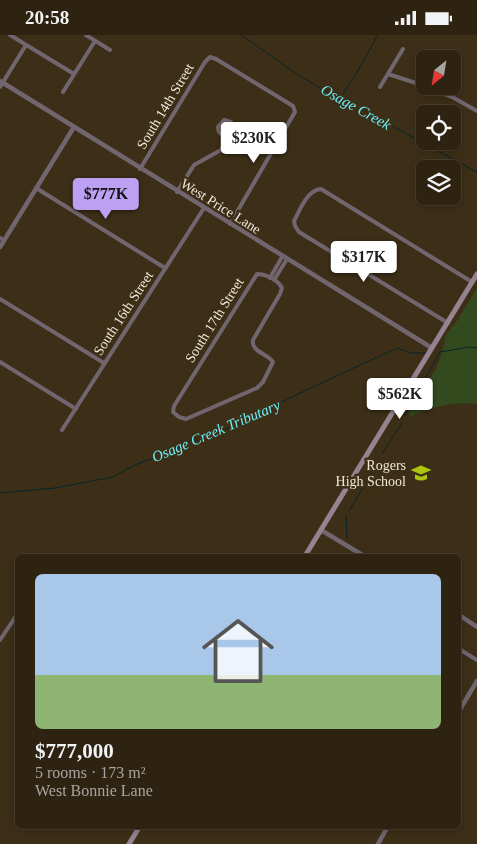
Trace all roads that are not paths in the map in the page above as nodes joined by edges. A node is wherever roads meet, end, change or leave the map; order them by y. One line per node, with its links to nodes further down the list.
1 (10, 35): 4 (street)
2 (86, 35): 3 (street)
3 (95, 41): 6 (street); 7 (street)
4 (26, 45): 7 (street); 9 (street)
5 (403, 49): 8 (street)
6 (110, 50)
7 (74, 74): 12 (street)
8 (388, 74): 10 (street); 11 (street)
9 (1, 83): 15 (street, West Price Lane)
10 (416, 83)
11 (380, 87)
12 (63, 92)
13 (450, 95): 14 (street)
14 (477, 111)
15 (74, 127): 17 (street, West Price Lane); 18 (street)
16 (227, 139): 16 (street); 19 (street)
17 (140, 169): 19 (street, West Price Lane); 21 (street, South 14th Street)
18 (36, 188): 22 (street); 25 (street)
19 (177, 192): 20 (street, West Price Lane)
20 (204, 208): 21 (street, West Price Lane); 25 (street, South 16th Street)
21 (230, 224): 24 (street, West Price Lane)
22 (2, 239): 23 (street)
23 (0, 247)
24 (284, 258): 27 (street); 28 (street); 32 (street, West Price Lane)
25 (165, 268): 34 (street, South 16th Street)
26 (477, 274): 29 (main road)
27 (270, 277): 28 (street); 28 (street, South 17th Street)
28 (274, 280)
29 (472, 282): 31 (main road); 31 (street)
30 (0, 299): 34 (street)
31 (448, 323): 32 (main road)
32 (432, 348): 37 (main road)
33 (0, 362): 35 (street)
34 (104, 363): 35 (street, South 16th Street)
35 (76, 409): 36 (street, South 16th Street)
36 (62, 430)
37 (321, 530): 38 (main road); 39 (street)
38 (308, 554)
39 (361, 554)
40 (461, 616): 42 (street)
41 (15, 618): 43 (street)
42 (477, 627)
43 (0, 641)
44 (461, 650): 45 (street)
45 (477, 661)
46 (477, 681): 47 (street)
47 (461, 706)
48 (138, 829): 50 (main road)
49 (386, 829): 51 (street)
50 (129, 844)
51 (378, 844)

